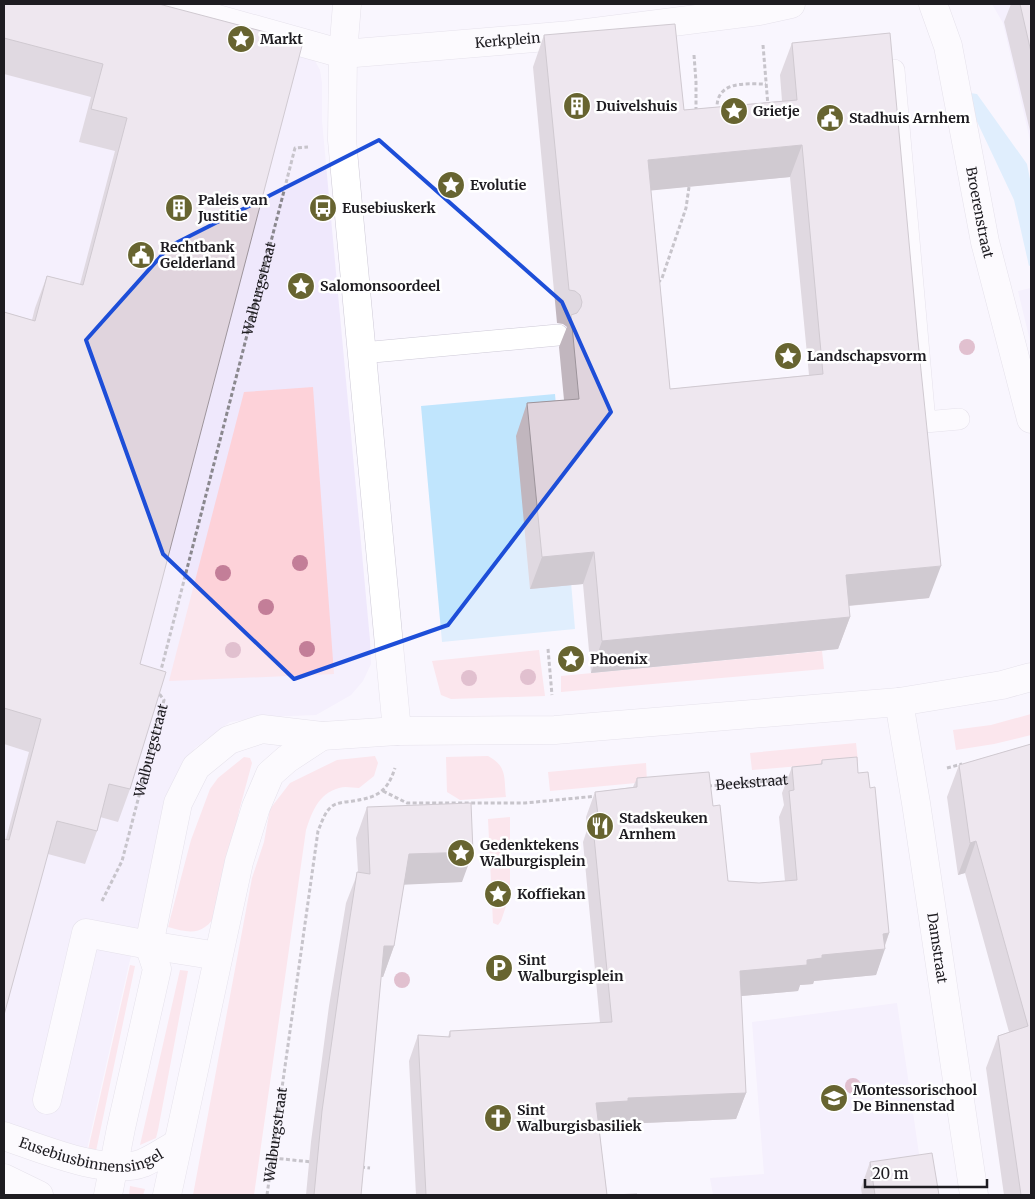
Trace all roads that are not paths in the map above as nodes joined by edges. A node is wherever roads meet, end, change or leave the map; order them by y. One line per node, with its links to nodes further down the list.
1 (164, 4): 5 (street)
2 (347, 4): 5 (street)
3 (791, 4): 5 (street, Kerkplein)
4 (933, 4): 9 (street, Broerenstraat)
5 (343, 54): 8 (street)
6 (894, 70): 10 (lane)
7 (558, 335): 8 (lane)
8 (362, 353): 13 (street)
9 (1030, 404)
10 (960, 420)
11 (1031, 678): 12 (street)
12 (899, 702): 13 (street); 25 (street, Damstraat)
13 (397, 731): 14 (street)
14 (322, 736): 15 (street); 16 (street)
15 (149, 946): 16 (street); 17 (street); 20 (street)
16 (218, 956): 19 (street)
17 (47, 1100)
18 (4, 1136): 20 (street, Eusebiusbinnensingel)
19 (177, 1144): 20 (street, Eusebiusbinnensingel); 24 (street)
20 (114, 1167): 23 (street)
21 (4, 1178): 22 (street)
22 (39, 1195)
23 (108, 1195)
24 (167, 1195)
25 (974, 1195)

